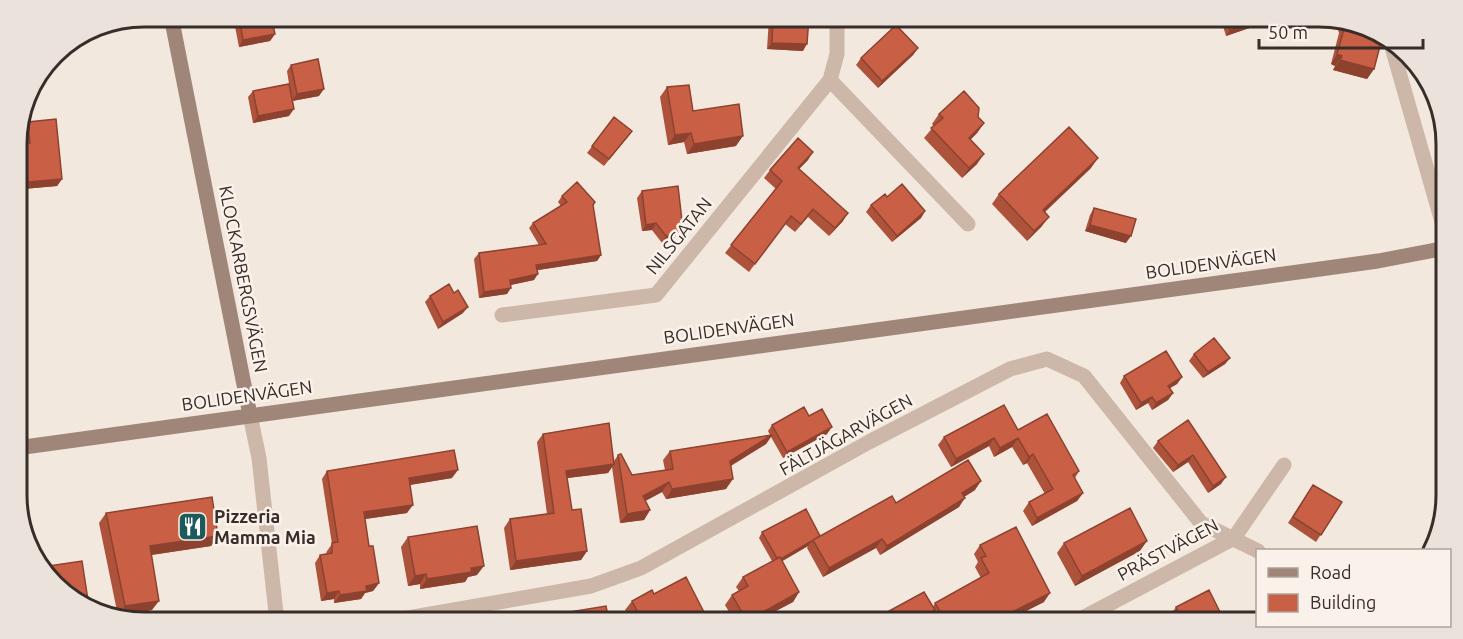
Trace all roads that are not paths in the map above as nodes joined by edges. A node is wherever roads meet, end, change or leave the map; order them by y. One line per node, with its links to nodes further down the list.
1 (173, 27): 9 (main road, KLOCKARBERGSVÄGEN)
2 (837, 27): 4 (street)
3 (1394, 54): 5 (street)
4 (831, 80): 6 (street); 8 (street, NILSGATAN)
5 (1436, 201)
6 (968, 224)
7 (1436, 250): 9 (main road, BOLIDENVÄGEN)
8 (502, 315)
9 (250, 415): 10 (main road, BOLIDENVÄGEN); 14 (street, KLOCKARBERGSVÄGEN)
10 (27, 447)
11 (1284, 465): 12 (street, PRÄSTVÄGEN)
12 (1234, 538): 13 (street, FÄLTJÄGARVÄGEN); 15 (street, FÄLTJÄGARVÄGEN); 16 (street, PRÄSTVÄGEN)
13 (1256, 550)
14 (276, 612)
15 (442, 612)
16 (1094, 612)

